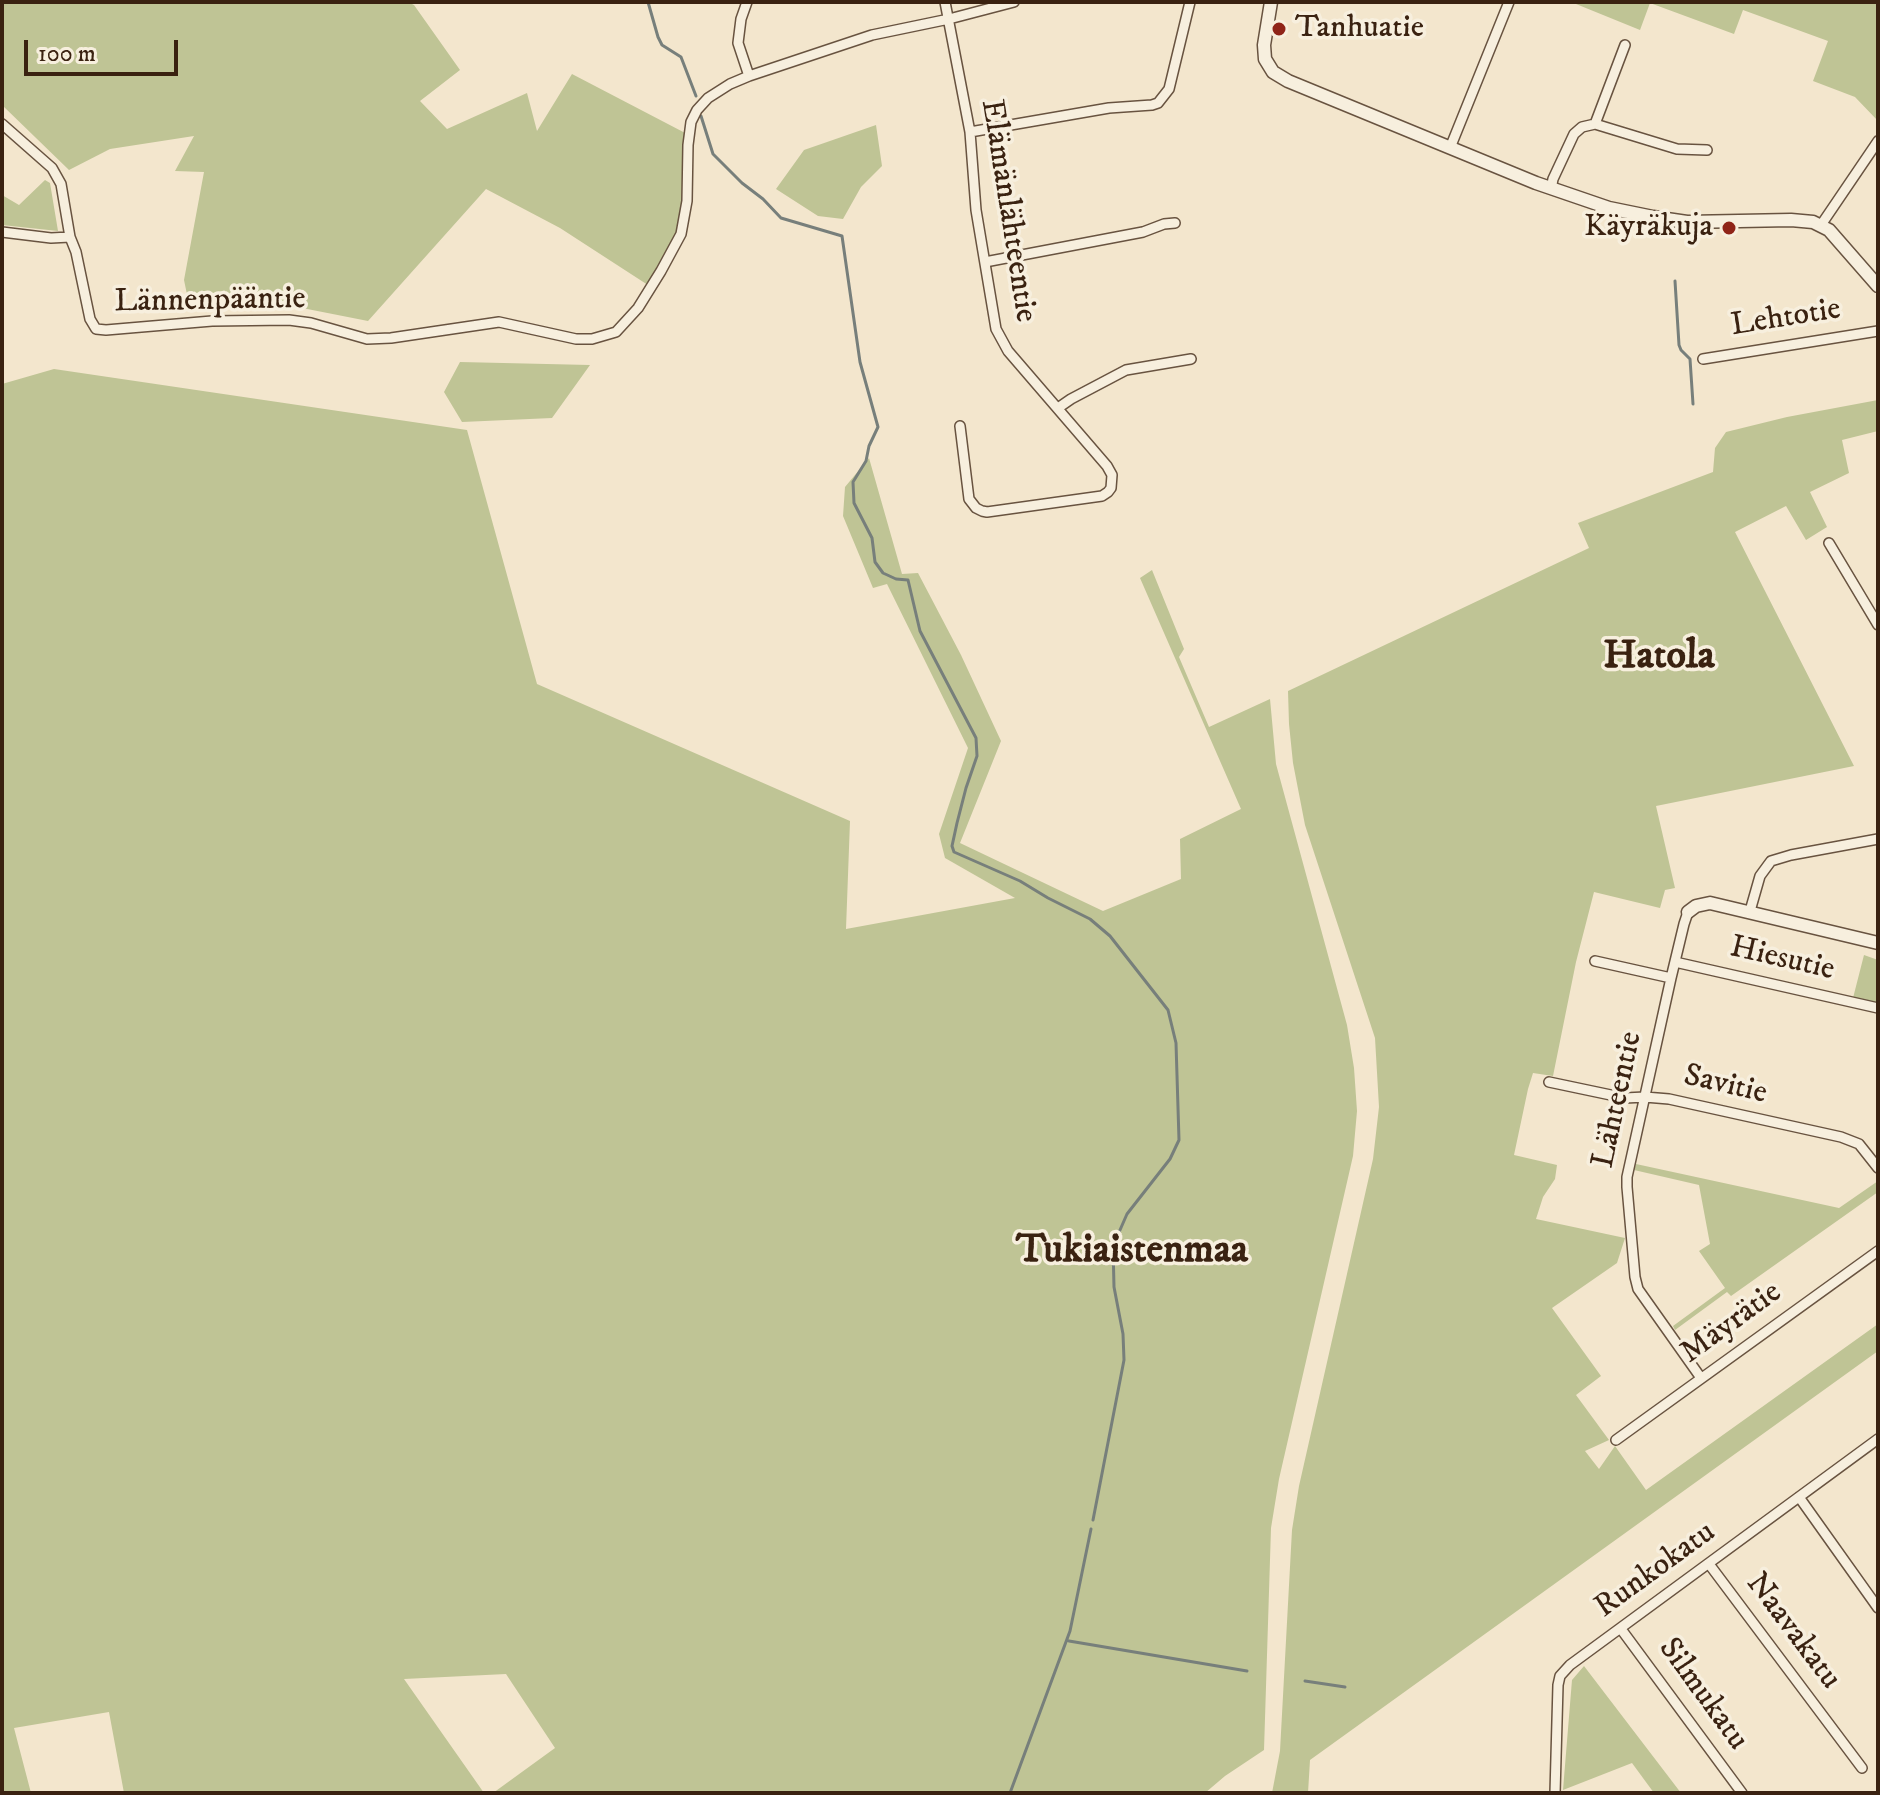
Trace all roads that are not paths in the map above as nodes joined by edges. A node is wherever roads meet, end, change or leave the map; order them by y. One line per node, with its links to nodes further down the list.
1 (747, 2): 9 (street)
2 (945, 2): 7 (street, Elämänlähteentie)
3 (1014, 2): 7 (street)
4 (1190, 2): 12 (street)
5 (1269, 2): 14 (street)
6 (1509, 2): 14 (street)
7 (949, 19): 9 (street); 12 (street, Elämänlähteentie)
8 (1625, 45): 11 (street)
9 (749, 76): 20 (street, Lännenpääntie)
10 (2, 124): 20 (street)
11 (1595, 124): 15 (street); 16 (street)
12 (970, 132): 21 (street, Elämänlähteentie)
13 (1878, 141): 18 (street)
14 (1450, 148): 16 (street)
15 (1707, 150)
16 (1551, 189): 18 (street)
17 (1175, 223): 21 (street)
18 (1821, 225): 22 (street)
19 (2, 232): 20 (street)
20 (70, 237)
21 (985, 262): 26 (street, Elämänlähteentie)
22 (1878, 286)
23 (1878, 331): 25 (street, Lehtotie)
24 (1191, 359): 26 (street)
25 (1703, 359)
26 (1058, 408): 27 (street, Elämänlähteentie)
27 (960, 426)
28 (1829, 543): 29 (street)
29 (1878, 625)
30 (1878, 839): 31 (street)
31 (1750, 911): 32 (street); 33 (street)
32 (1688, 912): 35 (street, Lähteentie)
33 (1878, 943)
34 (1595, 961): 36 (street)
35 (1675, 962): 36 (street, Lähteentie); 37 (street, Hiesutie)
36 (1671, 978): 39 (street, Lähteentie)
37 (1878, 1008)
38 (1549, 1082): 39 (street, Savitie)
39 (1645, 1097): 40 (street, Savitie); 42 (street, Lähteentie)
40 (1878, 1168)
41 (1878, 1251): 42 (street, Mäyrätie)
42 (1701, 1378): 44 (street, Mäyrätie)
43 (1878, 1439): 45 (street, Runkokatu)
44 (1616, 1440)
45 (1799, 1497): 46 (street, Runkokatu); 47 (street)
46 (1709, 1564): 48 (street, Runkokatu); 49 (street, Naavakatu)
47 (1878, 1608)
48 (1621, 1629): 50 (street, Runkokatu); 51 (street, Silmukatu)
49 (1862, 1768)
50 (1555, 1793)
51 (1742, 1793)

